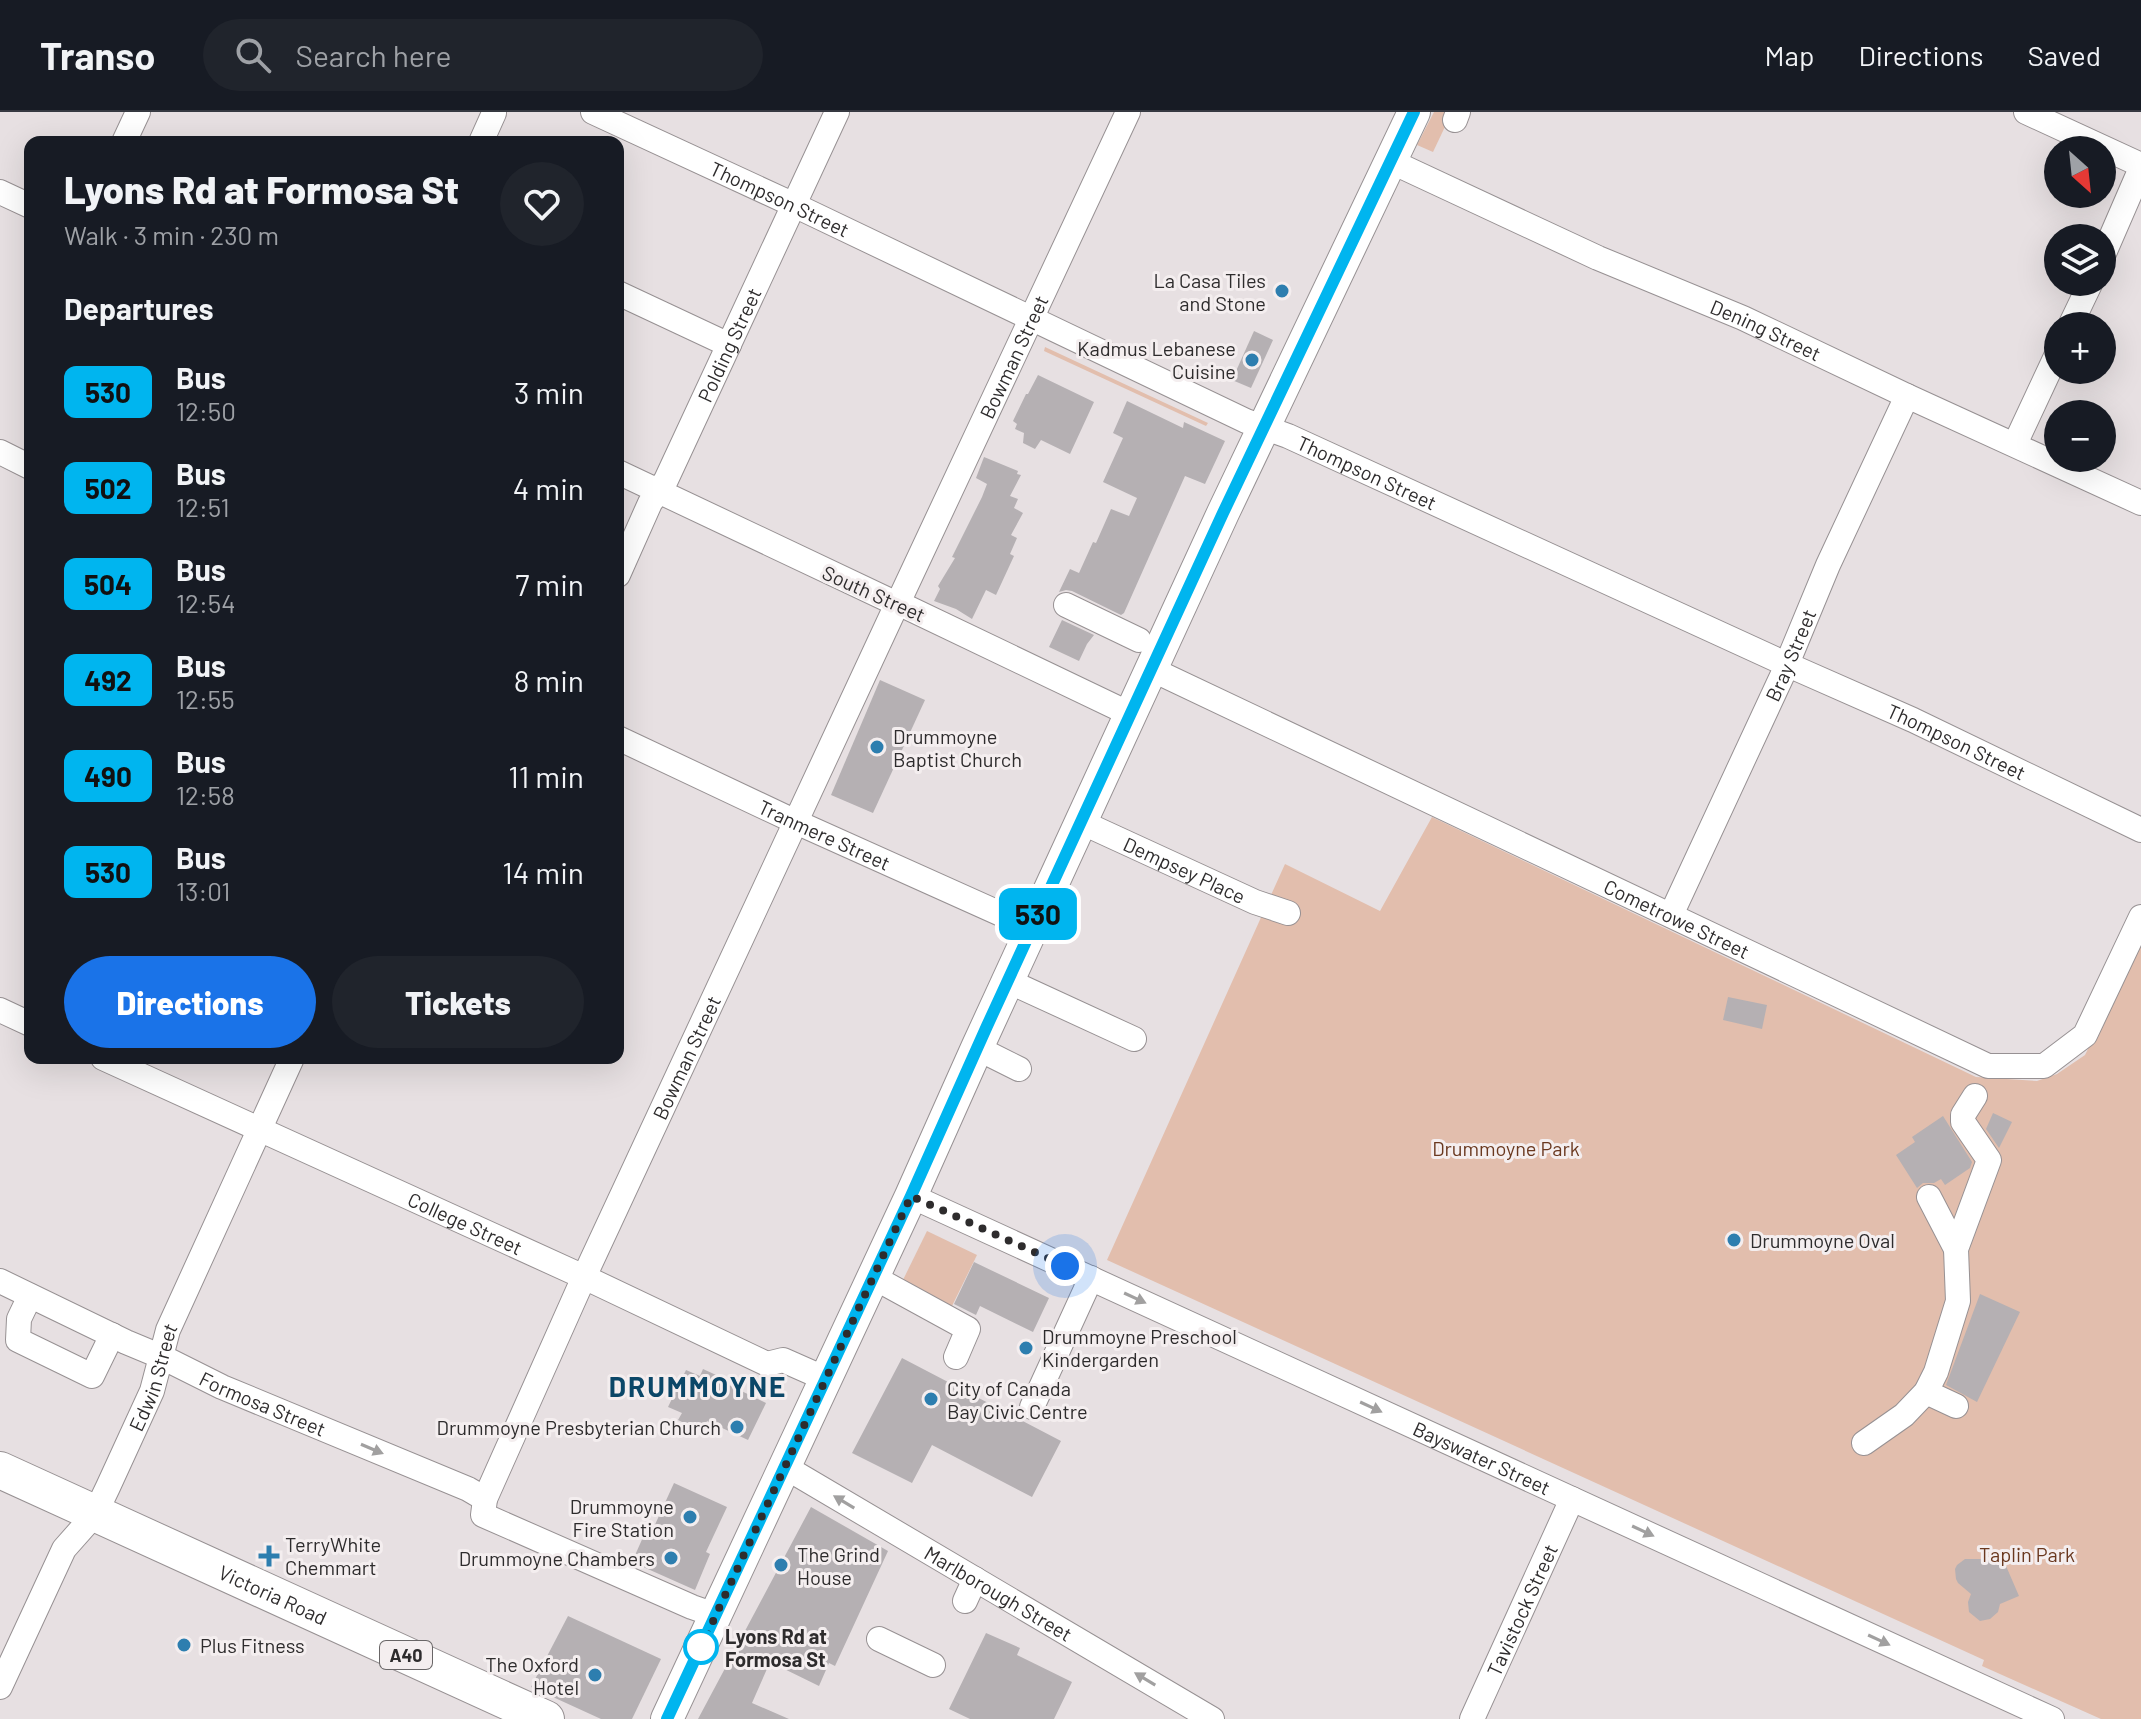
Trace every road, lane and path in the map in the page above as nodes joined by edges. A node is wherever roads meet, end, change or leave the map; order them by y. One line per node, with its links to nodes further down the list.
1 (138, 112): 9 (street)
2 (493, 112): 3 (street); 10 (street)
3 (514, 112)
4 (593, 112): 15 (street, Thompson Street)
5 (837, 112): 15 (street, Polding Street)
6 (1128, 112): 18 (street, Bowman Street)
7 (1414, 112): 11 (main road)
8 (2026, 112): 12 (street)
9 (127, 136)
10 (483, 136)
11 (1390, 161): 21 (street, Dening Street); 22 (main road)
12 (2141, 166): 16 (street)
13 (0, 192): 14 (street)
14 (24, 203)
15 (792, 204): 18 (street, Thompson Street); 19 (street, Polding Street)
16 (2116, 225)
17 (624, 296): 19 (street)
18 (1032, 318): 22 (street, Thompson Street); 30 (street, Bowman Street)
19 (729, 345): 27 (street, Polding Street)
20 (2044, 382): 23 (street)
21 (1907, 396): 23 (street, Dening Street); 33 (street, Bray Street)
22 (1264, 428): 32 (main road); 33 (street, Thompson Street)
23 (2015, 444): 28 (street, Dening Street)
24 (1, 455): 25 (street)
25 (24, 465)
26 (624, 475): 27 (street, South Street)
27 (658, 492): 29 (street, Polding Street); 30 (street, South Street)
28 (2141, 503)
29 (624, 562)
30 (897, 603): 34 (street, South Street); 36 (street, Bowman Street)
31 (1066, 605): 32 (street, Cometrowe Street)
32 (1145, 654): 34 (main road); 40 (street, Cometrowe Street)
33 (1786, 664): 38 (street, Thompson Street); 40 (street, Bray Street)
34 (1130, 714): 37 (main road)
35 (624, 741): 36 (street, Tranmere Street)
36 (796, 822): 42 (street, Tranmere Street); 56 (street, Bowman Street)
37 (1081, 822): 39 (street, Dempsey Place); 42 (main road)
38 (2141, 830)
39 (1288, 913)
40 (1671, 915): 41 (street, Cometrowe Street)
41 (2141, 917)
42 (1032, 928): 43 (main road)
43 (1008, 981): 46 (street); 47 (main road)
44 (0, 1010): 45 (street)
45 (24, 1021)
46 (1134, 1039)
47 (977, 1048): 50 (street); 53 (main road)
48 (116, 1064): 52 (street, College Street)
49 (289, 1064): 52 (street, Edwin Street)
50 (1019, 1069)
51 (1975, 1096): 55 (street)
52 (260, 1129): 56 (street, College Street); 62 (street, Edwin Street)
53 (911, 1196): 57 (main road); 58 (street, Bayswater Street)
54 (1929, 1197): 55 (street)
55 (1956, 1249): 65 (street)
56 (584, 1277): 64 (street, College Street); 73 (street, Bowman Street)
57 (873, 1277): 63 (street); 64 (main road)
58 (1091, 1278): 67 (street); 72 (street, Bayswater Street, one-way to 72)
59 (0, 1281): 60 (street, Formosa Street)
60 (30, 1296): 61 (street, Formosa Street); 61 (street)
61 (112, 1335): 62 (street, Formosa Street)
62 (162, 1357): 73 (street, Formosa Street, one-way to 73); 74 (street, Edwin Street)
63 (956, 1357)
64 (826, 1379): 69 (main road)
65 (1926, 1392): 66 (street); 68 (street)
66 (1956, 1406)
67 (1032, 1407)
68 (1864, 1443)
69 (785, 1467): 75 (main road); 82 (street, Marlborough Street, one-way to 69)
70 (0, 1470): 74 (highway, Victoria Road / A40)
71 (0, 1491): 74 (highway, Victoria Road / A40)
72 (1572, 1499): 83 (street, Tavistock Street); 84 (street, Bayswater Street, one-way to 84)
73 (484, 1507): 75 (street, Formosa Street)
74 (88, 1522): 78 (street, Edwin Street); 79 (highway, Victoria Road / A40); 80 (highway, Victoria Road / A40)
75 (715, 1615): 81 (main road)
76 (879, 1639): 77 (street)
77 (933, 1665)
78 (0, 1687)
79 (493, 1719)
80 (546, 1719)
81 (667, 1719)
82 (1212, 1719)
83 (1472, 1719)
84 (2052, 1719)

